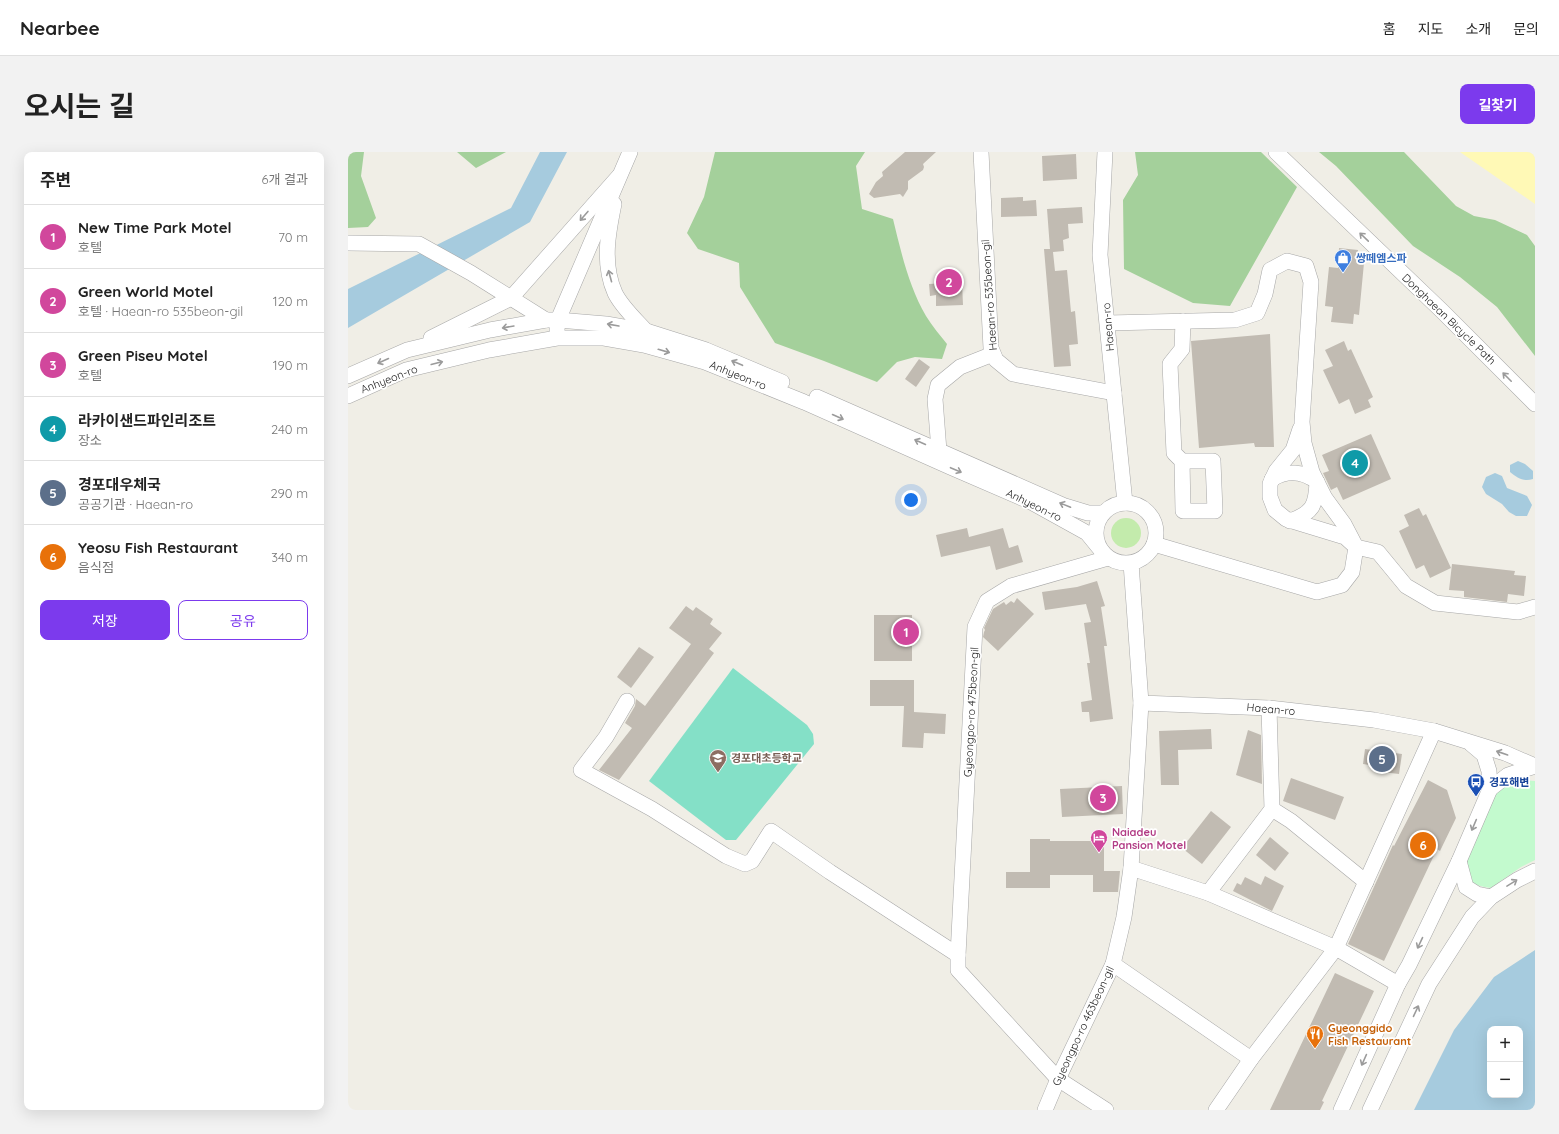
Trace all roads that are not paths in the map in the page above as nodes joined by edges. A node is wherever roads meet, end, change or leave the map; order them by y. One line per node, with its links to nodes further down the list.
1 (630, 152): 5 (street)
2 (981, 152): 14 (street, Haean-ro 535beon-gil)
3 (1105, 152): 10 (street, Haean-ro)
4 (1276, 152): 18 (street, Donghaean Bicycle Path, one-way to 4)
5 (619, 176): 7 (street, one-way to 7); 8 (street); 11 (street, one-way to 5)
6 (348, 243): 7 (street)
7 (511, 298): 8 (street); 13 (street)
8 (552, 320): 11 (street, Anhyeon-ro, one-way to 8); 12 (street); 13 (street, Anhyeon-ro, one-way to 13)
9 (1183, 321): 10 (street); 19 (street); 21 (street)
10 (1108, 323): 16 (street, Haean-ro)
11 (646, 331): 20 (street, Anhyeon-ro, one-way to 11)
12 (557, 338): 17 (street, Anhyeon-ro, one-way to 12); 29 (street, Anhyeon-ro, one-way to 29)
13 (402, 352): 15 (street, Anhyeon-ro, one-way to 15)
14 (993, 354): 16 (street, Haean-ro 535beon-gil); 20 (street)
15 (348, 376)
16 (1114, 393): 24 (street, Haean-ro)
17 (348, 396)
18 (1535, 404)
19 (1302, 422): 22 (street); 23 (street)
20 (939, 451): 25 (street, Anhyeon-ro, one-way to 20)
21 (1182, 462)
22 (1272, 479): 23 (street); 26 (street)
23 (1317, 482): 26 (street); 28 (street)
24 (1125, 503): 25 (street); 27 (street)
25 (1103, 513): 29 (street)
26 (1290, 521): 28 (street)
27 (1154, 544): 28 (street); 30 (street)
28 (1356, 547): 31 (street)
29 (1104, 553): 30 (street); 47 (street, Gyeongpo-ro 475beon-gil)
30 (1131, 563): 33 (street)
31 (1535, 607)
32 (627, 701): 47 (street)
33 (1141, 702): 34 (street, Haean-ro); 41 (street, Gyeongpo-ro 463beon-gil)
34 (1269, 708): 35 (street, Haean-ro); 39 (street)
35 (1434, 731): 36 (street, Haean-ro); 43 (street)
36 (1469, 742): 37 (street, Haean-ro, one-way to 36); 38 (street)
37 (1535, 766): 38 (street)
38 (1490, 789): 40 (street, one-way to 40)
39 (1272, 809): 43 (street); 44 (street)
40 (1459, 861): 45 (street); 49 (street, one-way to 49)
41 (1131, 868): 44 (street); 48 (street, Gyeongpo-ro 463beon-gil)
42 (1535, 871): 45 (street, one-way to 42)
43 (1366, 882): 46 (street)
44 (1208, 893): 46 (street)
45 (1491, 897): 56 (street, one-way to 45)
46 (1336, 948): 49 (street); 50 (street)
47 (958, 955): 51 (street, Gyeongpo-ro 475beon-gil)
48 (1113, 964): 50 (street); 51 (street, Gyeongpo-ro 463beon-gil)
49 (1398, 984): 55 (street, one-way to 55)
50 (1251, 1059): 54 (street)
51 (1058, 1079): 52 (street, Gyeongpo-ro 463beon-gil); 53 (street, Gyeongpo-ro 475beon-gil)
52 (1045, 1110)
53 (1106, 1110)
54 (1216, 1110)
55 (1341, 1110)
56 (1370, 1110)

